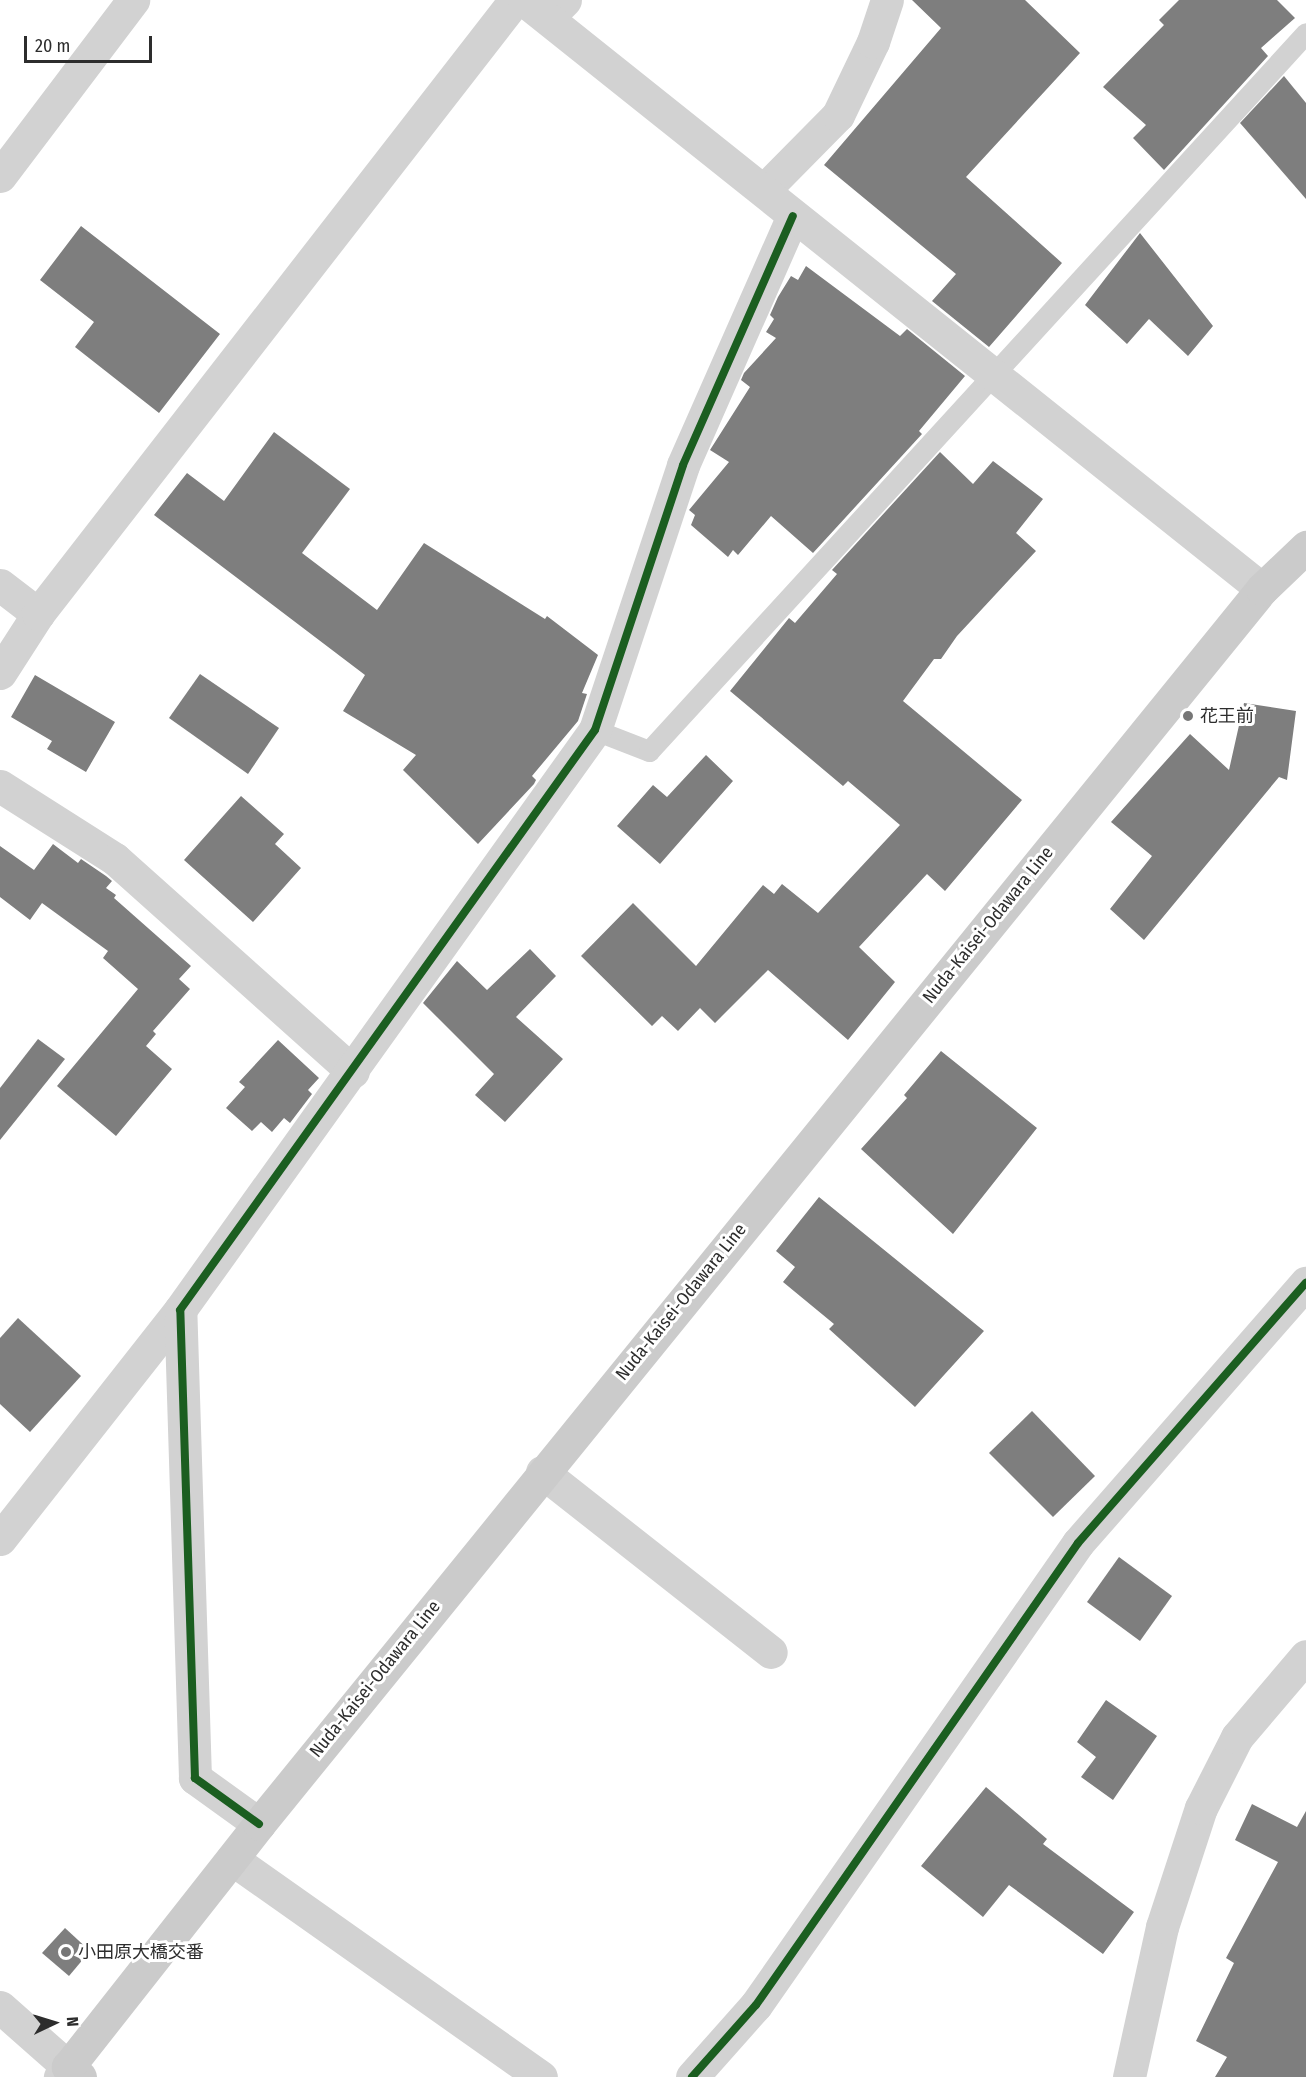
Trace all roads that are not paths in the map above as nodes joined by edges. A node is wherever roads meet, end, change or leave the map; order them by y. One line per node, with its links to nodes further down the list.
1 (133, 0): 6 (street)
2 (515, 0): 13 (street)
3 (887, 0): 7 (street)
4 (546, 6): 7 (street)
5 (1306, 33): 9 (lane)
6 (0, 176)
7 (765, 190): 8 (street)
8 (793, 216): 9 (street); 15 (street)
9 (993, 370): 12 (street); 15 (lane)
10 (1306, 547): 12 (main road, Nuda-Kaisei-Odawara Line)
11 (0, 585): 13 (street)
12 (1263, 589): 20 (main road, Nuda-Kaisei-Odawara Line)
13 (38, 614): 14 (street)
14 (0, 673)
15 (595, 730): 17 (street)
16 (0, 786): 17 (street)
17 (353, 1072): 19 (street)
18 (1306, 1283): 29 (street)
19 (180, 1310): 21 (street); 24 (street)
20 (542, 1472): 22 (street); 24 (main road, Nuda-Kaisei-Odawara Line)
21 (0, 1539)
22 (771, 1652)
23 (1306, 1656): 30 (street)
24 (259, 1824): 25 (main road, Nuda-Kaisei-Odawara Line)
25 (232, 1859): 27 (main road, Nuda-Kaisei-Odawara Line); 28 (street)
26 (0, 2007): 27 (street)
27 (69, 2074)
28 (541, 2077)
29 (692, 2077)
30 (1129, 2077)

